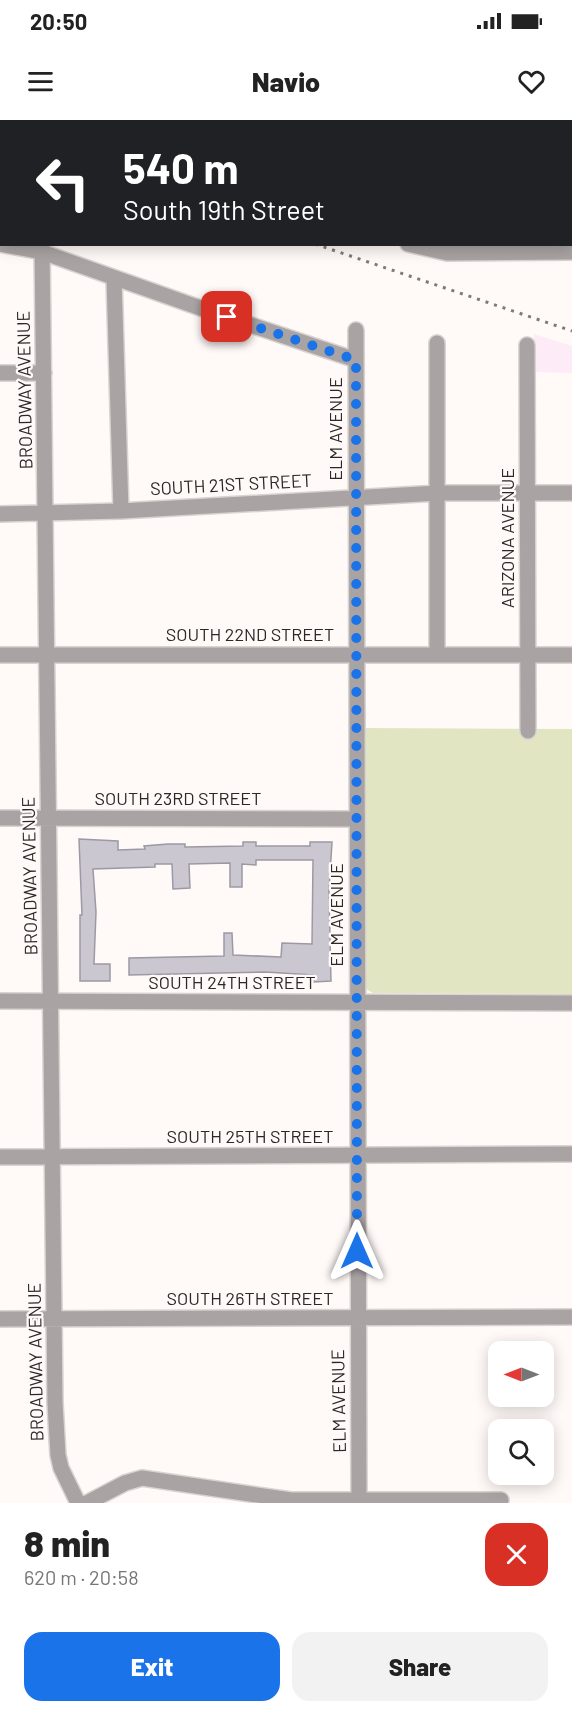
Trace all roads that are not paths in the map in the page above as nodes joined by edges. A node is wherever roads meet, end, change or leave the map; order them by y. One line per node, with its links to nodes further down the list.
1 (14, 246): 2 (street)
2 (42, 248): 6 (street); 12 (street, BROADWAY AVENUE)
3 (437, 248): 4 (street)
4 (527, 248): 5 (street)
5 (572, 252)
6 (114, 278): 10 (street); 17 (street)
7 (356, 330): 10 (street, ELM AVENUE)
8 (437, 343): 13 (street)
9 (527, 345): 14 (street, ARIZONA AVENUE)
10 (356, 360): 16 (street, ELM AVENUE)
11 (0, 373): 12 (street)
12 (44, 373): 19 (street, BROADWAY AVENUE)
13 (438, 493): 14 (street, SOUTH 21ST STREET); 16 (street, SOUTH 21ST STREET); 23 (street)
14 (528, 493): 15 (street, SOUTH 21ST STREET); 24 (street, ARIZONA AVENUE)
15 (572, 493)
16 (356, 496): 17 (street, SOUTH 21ST STREET); 22 (street, ELM AVENUE)
17 (121, 511): 19 (street, SOUTH 21ST STREET)
18 (0, 514): 19 (street, SOUTH 21ST STREET)
19 (46, 514): 21 (street, BROADWAY AVENUE)
20 (0, 655): 21 (street, SOUTH 22ND STREET)
21 (47, 655): 22 (street, SOUTH 22ND STREET); 28 (street, BROADWAY AVENUE)
22 (356, 655): 23 (street, SOUTH 22ND STREET); 29 (street, ELM AVENUE)
23 (437, 655): 24 (street, SOUTH 22ND STREET)
24 (528, 655): 25 (street, SOUTH 22ND STREET); 26 (street, ARIZONA AVENUE)
25 (572, 655)
26 (528, 730)
27 (0, 818): 28 (street, SOUTH 23RD STREET)
28 (48, 819): 29 (street, SOUTH 23RD STREET); 31 (street, BROADWAY AVENUE)
29 (356, 819): 32 (street, ELM AVENUE)
30 (0, 1001): 31 (street, SOUTH 24TH STREET)
31 (51, 1001): 32 (street, SOUTH 24TH STREET); 37 (street, BROADWAY AVENUE)
32 (356, 1003): 33 (street, SOUTH 24TH STREET); 35 (street, ELM AVENUE)
33 (572, 1003)
34 (572, 1155): 35 (street, SOUTH 25TH STREET)
35 (357, 1156): 37 (street, SOUTH 25TH STREET); 39 (street, ELM AVENUE)
36 (0, 1157): 37 (street, SOUTH 25TH STREET)
37 (53, 1157): 41 (street, BROADWAY AVENUE)
38 (572, 1317): 39 (street, SOUTH 26TH STREET)
39 (357, 1318): 41 (street, SOUTH 26TH STREET); 42 (street, ELM AVENUE)
40 (0, 1319): 41 (street, SOUTH 26TH STREET)
41 (55, 1319): 44 (street, BROADWAY AVENUE)
42 (359, 1500): 43 (street); 45 (street)
43 (501, 1500)
44 (78, 1503)
45 (87, 1503)

